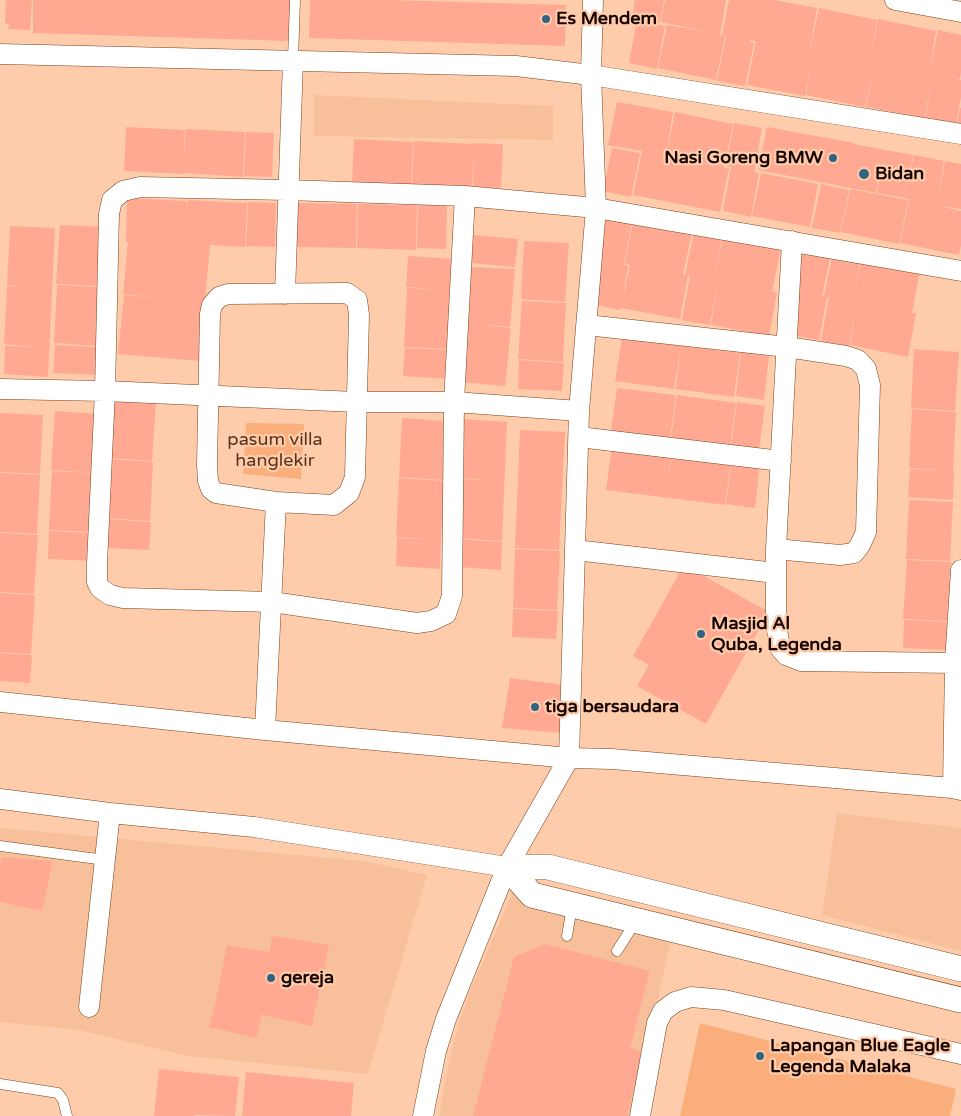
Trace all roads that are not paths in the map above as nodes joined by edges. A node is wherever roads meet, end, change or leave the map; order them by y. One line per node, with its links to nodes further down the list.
1 (295, 0): 7 (lane)
2 (593, 0): 8 (street)
3 (895, 0): 4 (street)
4 (926, 3): 5 (street)
5 (961, 12)
6 (0, 54): 7 (street)
7 (293, 60): 8 (street); 10 (street)
8 (591, 74): 9 (street); 12 (street)
9 (961, 134)
10 (287, 190): 11 (street); 15 (street); 19 (street)
11 (465, 196): 12 (street); 22 (street)
12 (596, 208): 13 (street); 16 (street)
13 (792, 241): 14 (street); 17 (street)
14 (961, 271)
15 (284, 294): 20 (street); 21 (street)
16 (587, 325): 17 (street); 23 (street)
17 (787, 347): 25 (street); 27 (street)
18 (0, 389): 19 (street)
19 (105, 391): 20 (street); 31 (street)
20 (209, 395): 21 (street); 26 (street)
21 (356, 402): 22 (street); 26 (street)
22 (454, 402): 23 (street); 31 (street)
23 (579, 411): 24 (street)
24 (579, 437): 25 (street); 28 (street)
25 (781, 460): 27 (street)
26 (276, 502): 31 (street)
27 (776, 549): 30 (street)
28 (575, 550): 30 (street); 35 (street)
29 (961, 570): 32 (street)
30 (776, 573): 32 (street)
31 (272, 602): 34 (street)
32 (958, 663): 36 (street)
33 (0, 702): 34 (street)
34 (265, 730): 35 (street)
35 (569, 758): 36 (street); 41 (street)
36 (957, 789)
37 (0, 799): 38 (street)
38 (110, 813): 40 (street); 41 (street)
39 (0, 846): 40 (lane)
40 (106, 860): 48 (street)
41 (507, 867): 42 (street); 46 (street); 52 (street)
42 (572, 906): 43 (street); 44 (lane)
43 (638, 922): 45 (lane); 47 (street)
44 (567, 936)
45 (617, 951)
46 (961, 969)
47 (961, 1000)
48 (89, 1007)
49 (961, 1054): 53 (street)
50 (0, 1084): 51 (lane)
51 (67, 1116)
52 (423, 1116)
53 (640, 1116)

